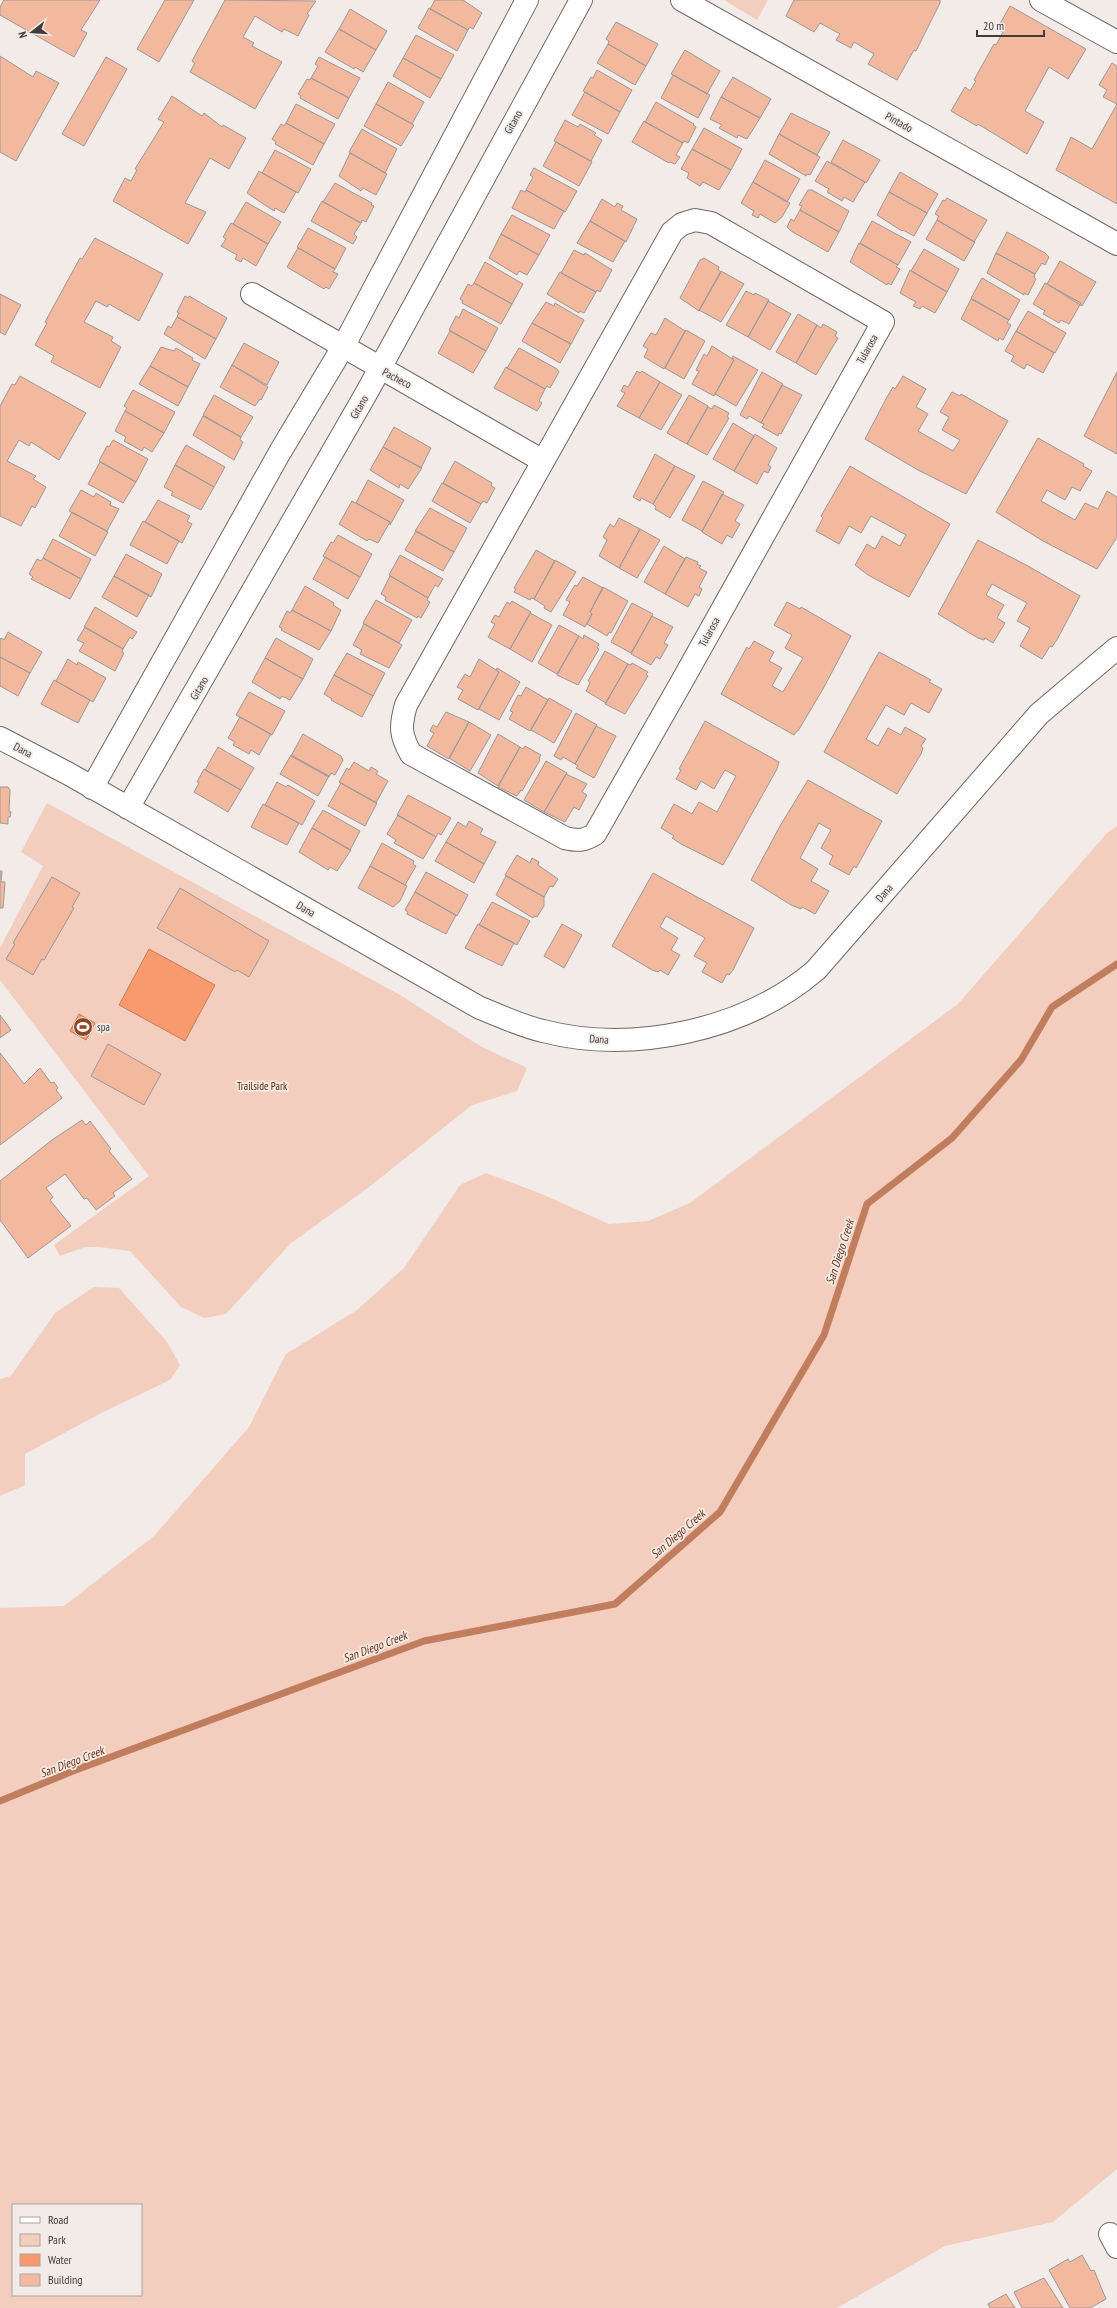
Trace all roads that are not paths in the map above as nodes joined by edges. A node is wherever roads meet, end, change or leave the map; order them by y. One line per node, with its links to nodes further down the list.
1 (527, 0): 8 (street)
2 (581, 0): 9 (street, Gitano)
3 (682, 0): 6 (street, Pintado)
4 (1041, 0): 5 (street)
5 (1117, 42)
6 (1117, 244)
7 (252, 294): 8 (street, Pacheco)
8 (342, 347): 9 (street, Pacheco); 13 (street)
9 (380, 369): 10 (street, Pacheco); 14 (street, Gitano)
10 (543, 461): 10 (street, Tularosa)
11 (1117, 648): 14 (street, Dana)
12 (0, 738): 13 (street, Dana)
13 (92, 788): 14 (street, Dana)
14 (128, 808)

